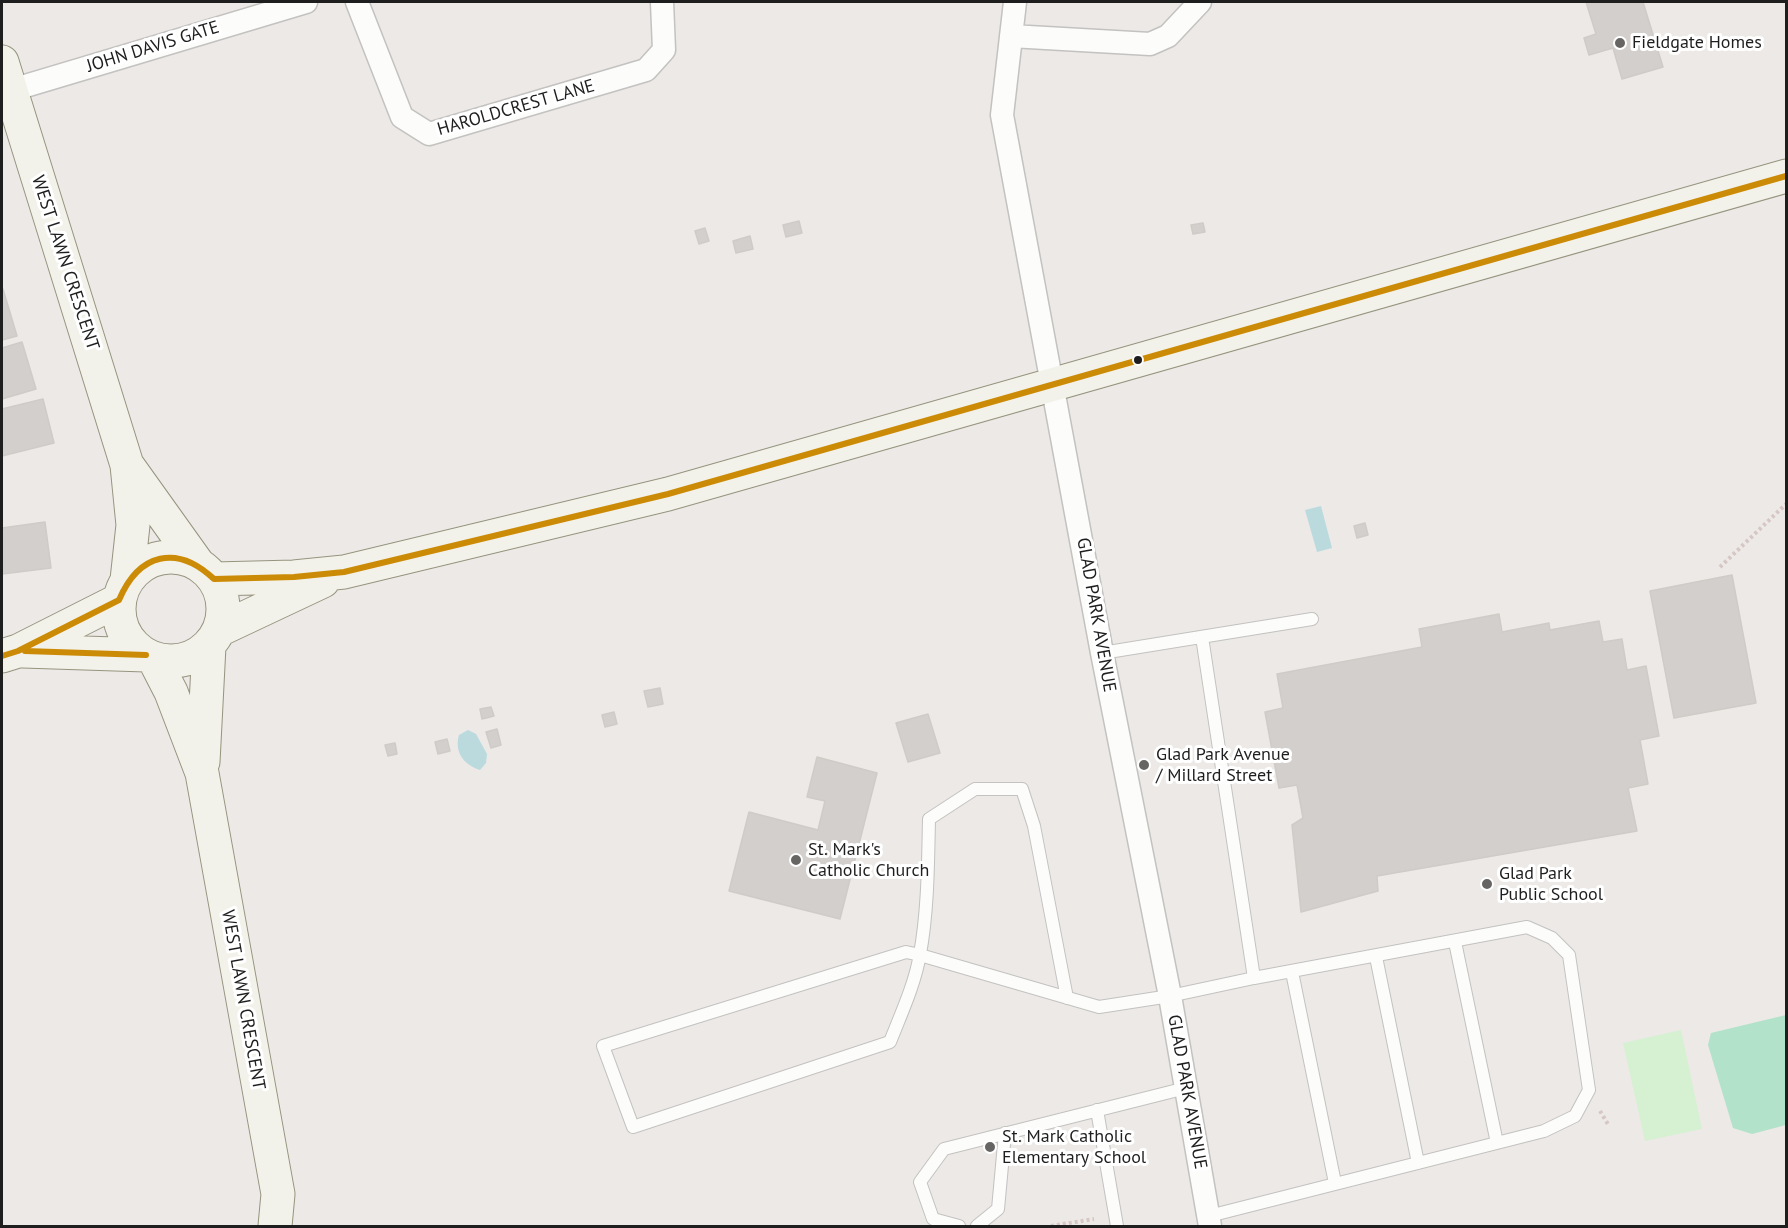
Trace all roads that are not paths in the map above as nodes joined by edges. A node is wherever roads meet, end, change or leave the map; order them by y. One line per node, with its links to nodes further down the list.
1 (306, 2): 7 (street, JOHN DAVIS GATE)
2 (357, 2): 3 (street, HAROLDCREST LANE)
3 (663, 2)
4 (1015, 2): 6 (street, GLAD PARK AVENUE)
5 (1200, 2): 6 (street)
6 (1011, 36): 9 (street, GLAD PARK AVENUE)
7 (4, 82): 10 (street, WEST LAWN CRESCENT)
8 (1786, 176): 9 (street)
9 (1054, 384): 12 (street); 17 (street, GLAD PARK AVENUE)
10 (127, 465): 11 (street, WEST LAWN CRESCENT); 13 (street, WEST LAWN CRESCENT)
11 (206, 571): 12 (street); 13 (street); 16 (street)
12 (344, 572): 16 (street)
13 (123, 590): 18 (street); 19 (street)
14 (1312, 619): 15 (lane)
15 (1202, 637): 17 (lane); 25 (lane)
16 (214, 638): 19 (street); 20 (street, WEST LAWN CRESCENT)
17 (1102, 652): 26 (street, GLAD PARK AVENUE)
18 (10, 653): 19 (street)
19 (150, 657): 20 (street, WEST LAWN CRESCENT)
20 (202, 773): 36 (street, WEST LAWN CRESCENT)
21 (1455, 942): 23 (lane); 31 (lane); 31 (lane)
22 (920, 955): 22 (lane); 27 (lane); 27 (lane)
23 (1376, 957): 24 (lane); 32 (lane)
24 (1292, 972): 25 (lane); 33 (lane)
25 (1254, 978): 26 (lane)
26 (1170, 996): 27 (lane); 28 (street, GLAD PARK AVENUE)
27 (1067, 998)
28 (1186, 1088): 29 (lane); 35 (street, GLAD PARK AVENUE)
29 (1097, 1110): 30 (lane); 34 (lane)
30 (1005, 1133): 37 (lane); 38 (lane)
31 (1497, 1143): 32 (lane)
32 (1418, 1163): 33 (lane)
33 (1335, 1183): 35 (lane)
34 (1116, 1221)
35 (1210, 1221)
36 (275, 1227)
37 (958, 1227)
38 (977, 1227)

